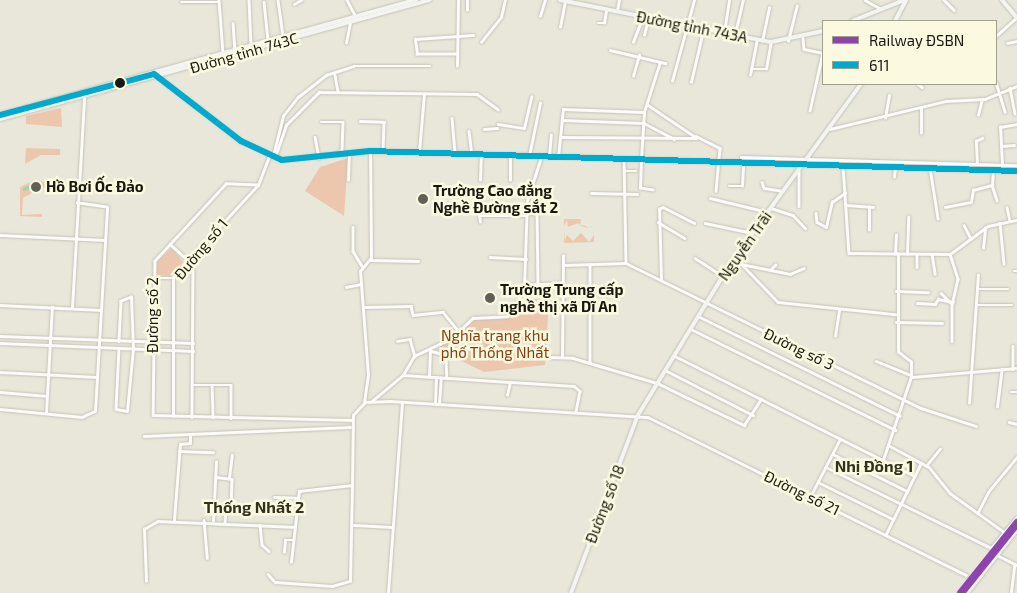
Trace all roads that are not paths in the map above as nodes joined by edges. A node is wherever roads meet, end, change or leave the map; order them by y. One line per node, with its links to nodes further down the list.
1 (249, 0): 63 (street)
2 (278, 0): 52 (street)
3 (301, 0): 24 (street)
4 (347, 0): 34 (street)
5 (416, 0): 34 (main road, Đường tỉnh 743C)
6 (430, 0): 41 (main road, Đường tỉnh 743C)
7 (458, 0): 50 (street)
8 (467, 0): 27 (street)
9 (505, 0): 58 (street)
10 (545, 0): 32 (street)
11 (562, 0): 23 (main road, Đường tỉnh 743A); 42 (street)
12 (619, 0): 31 (street)
13 (694, 0): 43 (street)
14 (729, 0): 46 (street)
15 (743, 0): 51 (street)
16 (864, 0): 29 (street)
17 (905, 0): 29 (main road); 38 (main road)
18 (944, 0): 30 (street)
19 (1002, 0): 33 (main road)
20 (219, 1): 21 (street); 67 (street)
21 (181, 2)
22 (264, 2): 57 (street)
23 (575, 2): 28 (main road, Đường tỉnh 743A)
24 (294, 4)
25 (797, 6): 55 (street)
26 (769, 8): 54 (street)
27 (466, 10)
28 (606, 10): 31 (main road, Đường tỉnh 743A); 39 (street)
29 (884, 10): 37 (main road)
30 (954, 10)
31 (617, 12): 35 (main road, Đường tỉnh 743A)
32 (540, 16)
33 (1016, 16): 49 (street)
34 (356, 17): 52 (main road, Đường tỉnh 743C)
35 (642, 18): 36 (main road, Đường tỉnh 743A); 59 (street)
36 (648, 19): 43 (main road, Đường tỉnh 743A); 47 (street)
37 (861, 20)
38 (895, 20)
39 (598, 22)
40 (233, 23): 65 (street)
41 (350, 24): 62 (street); 80 (main road, Đường tỉnh 743C)
42 (560, 27)
43 (688, 28): 44 (main road, Đường tỉnh 743A); 81 (street)
44 (703, 31): 46 (main road, Đường tỉnh 743A); 83 (street)
45 (822, 31): 53 (main road, Đường tỉnh 743A)
46 (723, 33): 51 (main road, Đường tỉnh 743A)
47 (644, 34)
48 (473, 35): 50 (street)
49 (997, 35)
50 (456, 36): 68 (street); 68 (street)
51 (735, 36): 54 (main road, Đường tỉnh 743A)
52 (283, 37): 57 (main road, Đường tỉnh 743C)
53 (803, 38): 55 (main road, Đường tỉnh 743A); 66 (street)
54 (760, 40): 60 (main road, Đường tỉnh 743A); 75 (street)
55 (788, 41): 60 (main road, Đường tỉnh 743A)
56 (1017, 41): 61 (street)
57 (268, 42): 63 (main road, Đường tỉnh 743C)
58 (481, 42)
59 (633, 42)
60 (771, 42): 75 (street)
61 (1007, 43)
62 (346, 44)
63 (251, 47): 65 (main road, Đường tỉnh 743C)
64 (610, 50): 69 (street)
65 (235, 51): 67 (main road, Đường tỉnh 743C)
66 (822, 53)
67 (224, 54): 76 (main road, Đường tỉnh 743C)
68 (456, 54): 74 (street)
69 (639, 55): 71 (street); 79 (street)
70 (822, 57): 101 (street)
71 (660, 62): 72 (street); 98 (street)
72 (665, 63)
73 (430, 66): 139 (street)
74 (457, 66)
75 (751, 69): 77 (street)
76 (154, 74): 80 (main road); 93 (main road, Đường tỉnh 743C)
77 (750, 75)
78 (335, 76): 90 (street)
79 (633, 76)
80 (158, 78): 93 (main road, Đường tỉnh 743C); 139 (main road)
81 (672, 81)
82 (1011, 81): 89 (street)
83 (691, 82)
84 (997, 84): 91 (street)
85 (858, 85): 117 (main road, Nguyễn Trãi)
86 (919, 85): 88 (street)
87 (1017, 86): 89 (street)
88 (922, 87)
89 (1011, 88): 91 (street); 105 (street)
90 (338, 92): 92 (street); 139 (street)
91 (1000, 92): 96 (street); 103 (street)
92 (424, 94): 100 (street); 131 (street)
93 (83, 95): 104 (main road, Đường tỉnh 743C); 179 (street)
94 (889, 95): 109 (street)
95 (531, 97): 116 (street)
96 (982, 99): 99 (street); 107 (street)
97 (540, 103): 138 (street)
98 (648, 105): 102 (street); 122 (street)
99 (921, 108): 109 (street); 119 (street)
100 (498, 109)
101 (810, 111)
102 (644, 112): 111 (street); 114 (street)
103 (1005, 112)
104 (17, 113): 106 (main road, Đường tỉnh 743C); 110 (main road, Đường tỉnh 743C)
105 (1015, 114)
106 (0, 115)
107 (978, 115)
108 (452, 118): 132 (street)
109 (884, 118): 117 (street)
110 (0, 119)
111 (562, 120): 114 (street); 123 (street)
112 (360, 121): 130 (street)
113 (321, 122): 136 (street)
114 (644, 123): 124 (street); 126 (street)
115 (1017, 124): 128 (street)
116 (484, 128)
117 (830, 129): 145 (main road, Nguyễn Trãi)
118 (469, 131): 134 (street)
119 (921, 133)
120 (551, 135): 141 (street)
121 (315, 136): 144 (street)
122 (696, 136): 126 (street); 148 (street)
123 (561, 137): 124 (street); 142 (street)
124 (642, 138): 126 (street); 147 (street)
125 (982, 138): 149 (street)
126 (675, 140)
127 (1014, 145): 128 (street)
128 (1001, 146): 151 (street)
129 (370, 151): 130 (main road); 133 (main road); 223 (street)
130 (383, 151): 131 (main road)
131 (418, 152): 132 (main road)
132 (455, 153): 134 (main road)
133 (349, 154): 136 (main road); 163 (street)
134 (472, 154): 135 (main road)
135 (481, 154): 137 (main road); 164 (street)
136 (342, 155): 144 (main road)
137 (510, 155): 138 (main road); 165 (street)
138 (530, 156): 140 (main road)
139 (272, 157): 144 (main road); 167 (street, Đường số 1)
140 (541, 157): 141 (main road); 188 (street)
141 (549, 157): 142 (main road)
142 (558, 157): 146 (main road)
143 (741, 157): 145 (street)
144 (320, 158)
145 (808, 158): 149 (street); 153 (main road, Nguyễn Trãi)
146 (624, 159): 147 (main road); 159 (street)
147 (641, 160): 148 (main road); 170 (street)
148 (717, 163): 150 (main road); 171 (street)
149 (977, 163): 151 (street)
150 (743, 164): 153 (main road); 169 (street)
151 (1002, 164): 152 (street)
152 (1017, 164)
153 (805, 165): 154 (main road); 161 (main road, Nguyễn Trãi)
154 (843, 166): 155 (main road); 175 (street)
155 (895, 167): 156 (main road); 162 (street)
156 (930, 168): 157 (main road); 190 (street)
157 (993, 170): 158 (main road); 168 (street)
158 (1017, 170)
159 (624, 171): 160 (street); 174 (street)
160 (636, 171)
161 (799, 171): 172 (main road, Nguyễn Trãi); 181 (street)
162 (894, 177)
163 (348, 180)
164 (480, 180)
165 (510, 180)
166 (762, 182): 172 (street)
167 (258, 185): 210 (street, Đường số 2); 222 (street, Đường số 1)
168 (992, 185): 178 (street); 182 (street)
169 (730, 186)
170 (653, 190)
171 (716, 191)
172 (783, 191): 184 (main road, Nguyễn Trãi)
173 (591, 193): 174 (street)
174 (624, 193): 176 (street); 225 (street)
175 (845, 193): 180 (street); 187 (street)
176 (637, 194)
177 (710, 198): 184 (street)
178 (997, 200)
179 (77, 202): 207 (street); 209 (street)
180 (846, 205): 202 (street); 212 (street)
181 (799, 206)
182 (945, 207)
183 (1008, 207): 192 (street)
184 (770, 210): 200 (street); 203 (main road, Nguyễn Trãi)
185 (538, 212): 186 (street); 188 (street); 241 (street)
186 (544, 212)
187 (816, 213)
188 (527, 215): 193 (street); 221 (street)
189 (908, 217): 213 (street)
190 (938, 218)
191 (1017, 220): 192 (street)
192 (1010, 221): 197 (street)
193 (480, 222)
194 (658, 222): 195 (street); 208 (street); 240 (street)
195 (694, 223)
196 (705, 223): 203 (street)
197 (1000, 223): 201 (street); 227 (street)
198 (964, 225): 206 (street)
199 (353, 227): 230 (street)
200 (805, 228)
201 (985, 228): 206 (street); 211 (street)
202 (869, 230)
203 (752, 234): 218 (main road, Nguyễn Trãi)
204 (0, 235): 207 (street)
205 (896, 235): 212 (street)
206 (970, 237): 216 (street)
207 (76, 238): 209 (street); 259 (street)
208 (685, 238)
209 (105, 240): 260 (street)
210 (170, 244): 222 (street); 238 (street, Đường số 2)
211 (983, 248)
212 (897, 254): 213 (street); 248 (street)
213 (907, 254): 214 (street)
214 (917, 254): 215 (street); 232 (street)
215 (932, 254): 216 (street); 235 (street)
216 (950, 254): 253 (street)
217 (563, 256): 228 (street)
218 (735, 257): 226 (street); 237 (main road, Nguyễn Trãi)
219 (490, 258): 221 (street)
220 (695, 258): 237 (street)
221 (526, 259): 244 (street)
222 (188, 260): 239 (street, Đường số 1); 279 (street)
223 (370, 260): 224 (street); 230 (street)
224 (418, 261)
225 (626, 262): 231 (street); 240 (street, Đường số 3)
226 (741, 264): 234 (street); 261 (street)
227 (1004, 264)
228 (563, 265): 231 (street); 242 (street)
229 (775, 265): 234 (street)
230 (362, 266): 243 (street)
231 (590, 266): 294 (street)
232 (917, 266)
233 (804, 268): 234 (street)
234 (771, 269)
235 (934, 274)
236 (978, 275): 246 (street)
237 (723, 276): 251 (main road, Nguyễn Trãi)
238 (152, 278): 239 (street); 276 (street, Đường số 2)
239 (173, 278): 278 (street, Đường số 1)
240 (661, 279): 251 (street, Đường số 3)
241 (538, 283): 242 (street); 244 (street)
242 (563, 283): 292 (street)
243 (361, 284): 245 (street); 258 (street)
244 (524, 285): 267 (street)
245 (346, 287)
246 (978, 289): 247 (street); 255 (street)
247 (1008, 289)
248 (896, 292): 249 (street); 262 (street)
249 (928, 292)
250 (941, 293): 253 (street)
251 (707, 302): 263 (main road, Nguyễn Trãi); 319 (street, Đường số 3)
252 (917, 302): 253 (street)
253 (951, 302): 274 (street)
254 (0, 304): 257 (street)
255 (977, 305): 256 (street); 299 (street)
256 (1012, 305)
257 (52, 307): 259 (street); 270 (street)
258 (363, 307): 267 (street); 322 (street)
259 (72, 308): 260 (street)
260 (101, 310): 271 (street)
261 (839, 310): 262 (street); 269 (street)
262 (895, 314): 264 (street)
263 (698, 316): 266 (main road, Nguyễn Trãi); 333 (street)
264 (896, 322): 265 (street); 303 (street)
265 (942, 323)
266 (690, 328): 289 (main road, Nguyễn Trãi); 342 (street)
267 (459, 332): 288 (street)
268 (0, 336): 270 (street)
269 (835, 336)
270 (50, 338): 271 (street); 280 (street)
271 (99, 340): 272 (street); 282 (street)
272 (119, 341): 275 (street); 275 (street)
273 (397, 341): 290 (street)
274 (952, 341)
275 (133, 342): 276 (street); 284 (street)
276 (153, 342): 278 (street); 285 (street, Đường số 2)
277 (0, 343): 280 (street)
278 (173, 343): 279 (street); 286 (street, Đường số 1)
279 (193, 343): 287 (street)
280 (49, 345): 282 (street); 301 (street)
281 (1013, 346): 297 (street)
282 (98, 348): 283 (street); 304 (street)
283 (119, 348): 284 (street); 284 (street)
284 (133, 349): 285 (street)
285 (153, 350): 286 (street); 332 (street, Đường số 2)
286 (173, 351): 287 (street); 332 (street, Đường số 1)
287 (193, 351): 311 (street)
288 (431, 351): 290 (street); 305 (street); 308 (street)
289 (674, 355): 298 (main road, Nguyễn Trãi); 318 (street)
290 (415, 356): 302 (street)
291 (549, 357): 292 (street)
292 (562, 357): 294 (street)
293 (876, 361): 303 (street)
294 (590, 363): 310 (street)
295 (1017, 368): 297 (street)
296 (1002, 369): 297 (street); 299 (street); 326 (street)
297 (1013, 369)
298 (665, 370): 310 (main road, Nguyễn Trãi); 331 (street)
299 (971, 371): 303 (street); 323 (street)
300 (0, 372): 301 (street)
301 (48, 375): 304 (street); 317 (street)
302 (403, 375): 305 (street); 320 (street)
303 (911, 376): 319 (street)
304 (97, 377): 329 (street)
305 (429, 377): 306 (street)
306 (436, 378): 307 (street); 324 (street)
307 (440, 378): 308 (street); 325 (street)
308 (447, 378): 309 (street)
309 (510, 382): 316 (street); 328 (street)
310 (658, 383): 330 (main road, Nguyễn Trãi); 331 (street)
311 (193, 385): 312 (street); 334 (street)
312 (212, 385): 335 (street); 336 (street)
313 (0, 392): 317 (street)
314 (1011, 392): 315 (street)
315 (1017, 392)
316 (507, 395)
317 (47, 396): 329 (street)
318 (761, 399): 331 (street); 345 (street)
319 (906, 400): 333 (street); 340 (street, Đường số 3)
320 (372, 401): 321 (street); 322 (street)
321 (402, 402): 324 (street); 378 (street)
322 (364, 403): 337 (street)
323 (969, 403)
324 (435, 404): 325 (street)
325 (439, 404): 328 (street)
326 (997, 407)
327 (0, 409): 329 (street)
328 (576, 412): 330 (street)
329 (46, 414)
330 (638, 415): 365 (street, Đường số 21); 395 (main road, Đường số 18)
331 (753, 415)
332 (173, 416): 334 (street)
333 (900, 416): 342 (street)
334 (192, 417): 335 (street)
335 (213, 417): 336 (street)
336 (231, 418): 337 (street)
337 (351, 420): 341 (street)
338 (1009, 422): 339 (street)
339 (1017, 424)
340 (976, 426)
341 (350, 427): 344 (street); 362 (street)
342 (895, 430): 346 (street)
343 (144, 436): 344 (street)
344 (190, 436): 348 (street)
345 (840, 439): 350 (street); 353 (street)
346 (890, 446): 353 (street); 355 (street)
347 (940, 449): 356 (street)
348 (179, 451): 349 (street); 371 (street)
349 (213, 452)
350 (833, 454): 357 (street); 363 (street)
351 (232, 455): 360 (street)
352 (1017, 457): 368 (street)
353 (883, 460): 358 (street)
354 (216, 462): 359 (street)
355 (921, 463): 356 (street); 358 (street)
356 (926, 466): 368 (street)
357 (826, 467): 361 (street); 367 (street)
358 (915, 476): 363 (street)
359 (216, 477): 360 (street); 373 (street)
360 (229, 478): 374 (street)
361 (818, 482): 365 (street); 370 (street)
362 (352, 485): 366 (street); 376 (street)
363 (908, 491): 367 (street)
364 (274, 497): 366 (street)
365 (810, 497): 381 (street, Đường số 21)
366 (297, 498): 377 (street)
367 (901, 504): 370 (street); 380 (street)
368 (978, 512): 380 (street)
369 (1017, 517): 380 (street)
370 (894, 519): 381 (street)
371 (174, 520): 372 (street); 392 (street)
372 (204, 520): 373 (street); 387 (street)
373 (213, 521): 374 (street)
374 (225, 523): 375 (street)
375 (260, 525): 377 (street); 384 (street)
376 (354, 526): 378 (street); 390 (street)
377 (295, 527): 383 (street)
378 (392, 527): 394 (street)
379 (1017, 530): 382 (main road)
380 (1005, 532): 382 (street)
381 (886, 534): 391 (street, Đường số 21)
382 (1012, 537): 386 (main road)
383 (294, 540): 385 (street); 388 (street)
384 (269, 551)
385 (284, 552)
386 (997, 555): 389 (street); 396 (main road)
387 (207, 558)
388 (291, 562)
389 (1015, 566): 393 (street)
390 (268, 574)
391 (966, 574)
392 (146, 581)
393 (1010, 592)
394 (388, 593)
395 (571, 593)
396 (967, 593)

